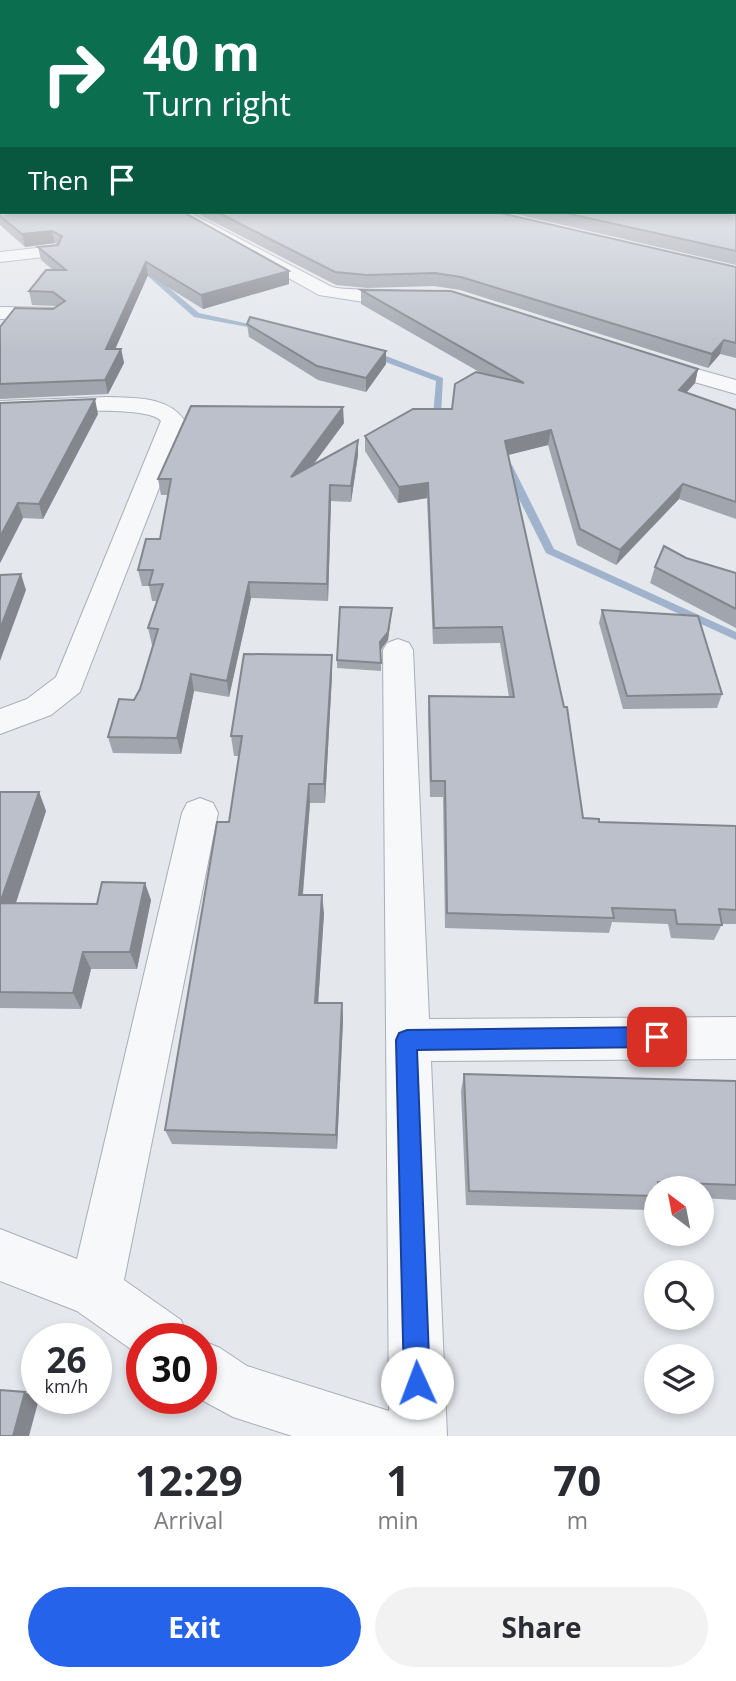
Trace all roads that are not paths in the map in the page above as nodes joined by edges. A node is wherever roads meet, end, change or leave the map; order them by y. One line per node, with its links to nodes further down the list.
1 (188, 218): 4 (street)
2 (55, 251): 3 (street)
3 (0, 257)
4 (420, 294)
5 (0, 313): 6 (street)
6 (56, 314)
7 (638, 358): 8 (street)
8 (736, 387)
9 (0, 408): 11 (street)
10 (398, 650): 14 (street)
11 (0, 722)
12 (200, 813): 16 (street)
13 (736, 1038): 14 (street)
14 (407, 1040): 20 (street)
15 (0, 1255): 16 (street)
16 (95, 1292): 17 (street)
17 (139, 1323)
18 (217, 1378): 19 (street)
19 (380, 1436)
20 (418, 1436)

